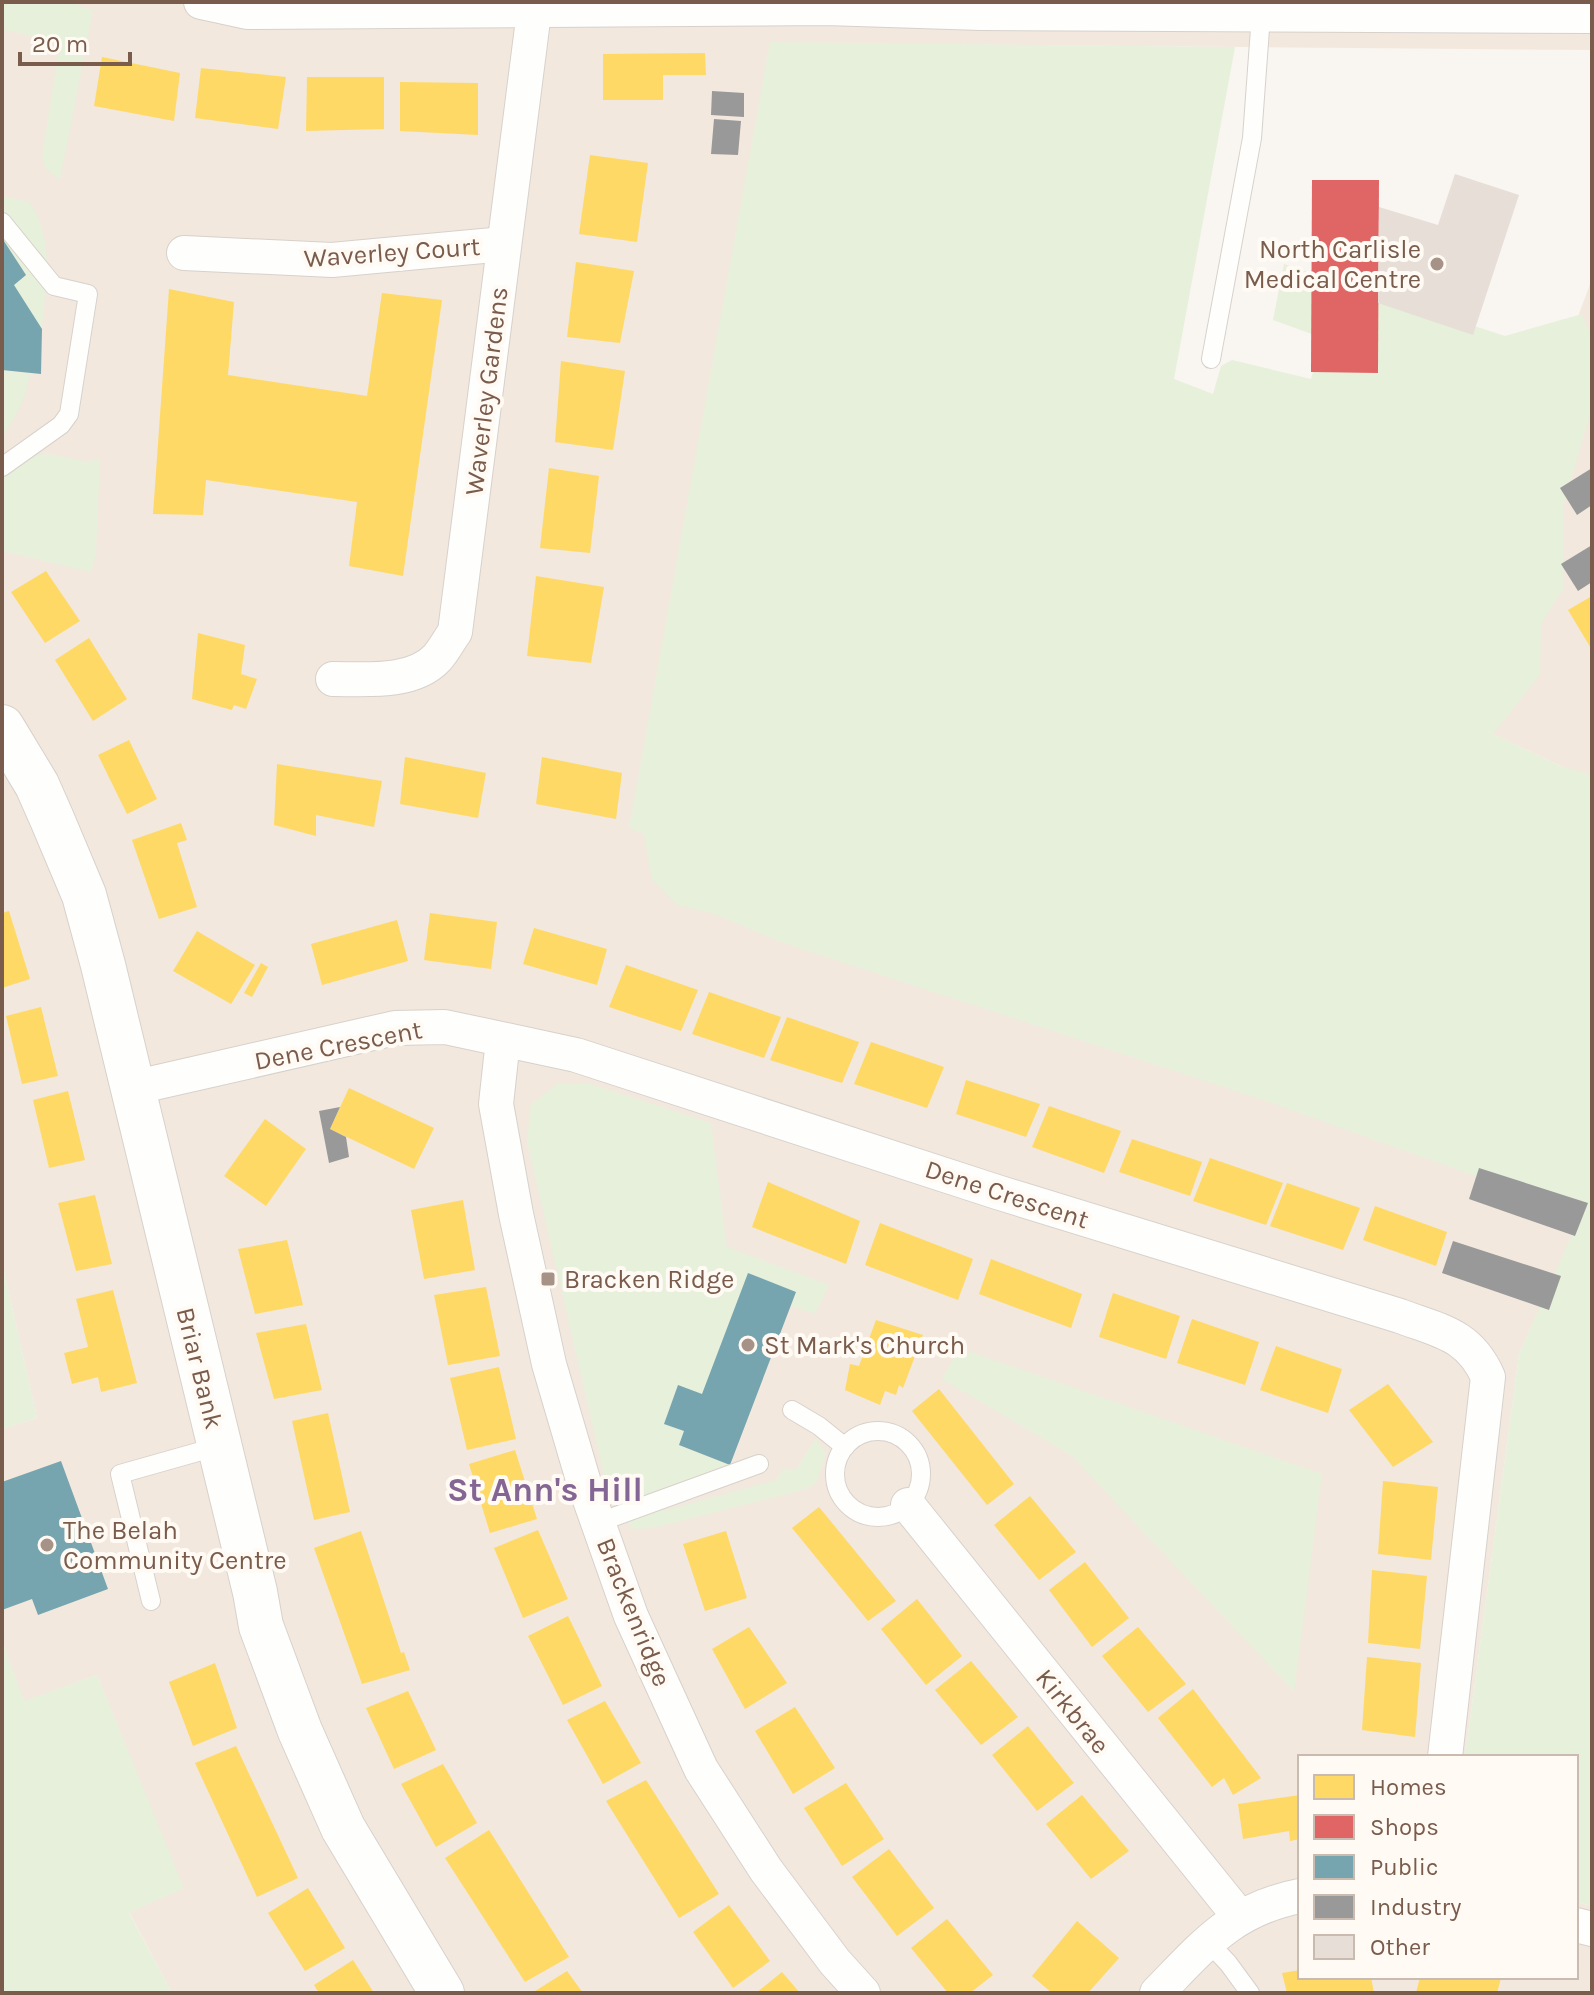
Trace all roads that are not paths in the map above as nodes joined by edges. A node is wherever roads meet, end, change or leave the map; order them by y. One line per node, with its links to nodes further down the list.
1 (201, 2): 3 (street)
2 (826, 5): 3 (street); 4 (street)
3 (534, 12): 7 (street, Waverley Gardens)
4 (1261, 15): 5 (street); 9 (lane)
5 (1592, 16)
6 (2, 222): 10 (lane)
7 (504, 244): 8 (street, Waverley Court); 11 (street, Waverley Gardens)
8 (184, 253)
9 (1211, 359)
10 (2, 467)
11 (333, 679)
12 (2, 727): 14 (street, Briar Bank)
13 (503, 1040): 14 (street, Dene Crescent); 20 (street, Brackenridge); 22 (street, Dene Crescent)
14 (132, 1088): 16 (street, Briar Bank)
15 (792, 1410): 17 (lane)
16 (219, 1446): 21 (lane); 26 (street, Briar Bank)
17 (845, 1447): 19 (lane); 19 (lane)
18 (759, 1464): 20 (lane)
19 (908, 1505): 24 (street, Kirkbrae)
20 (597, 1523): 27 (street, Brackenridge)
21 (151, 1601)
22 (1445, 1755)
23 (1298, 1896): 24 (street)
24 (1239, 1916): 25 (street)
25 (1207, 1941): 28 (street); 29 (lane)
26 (442, 1993)
27 (863, 1993)
28 (1157, 1993)
29 (1250, 1993)

